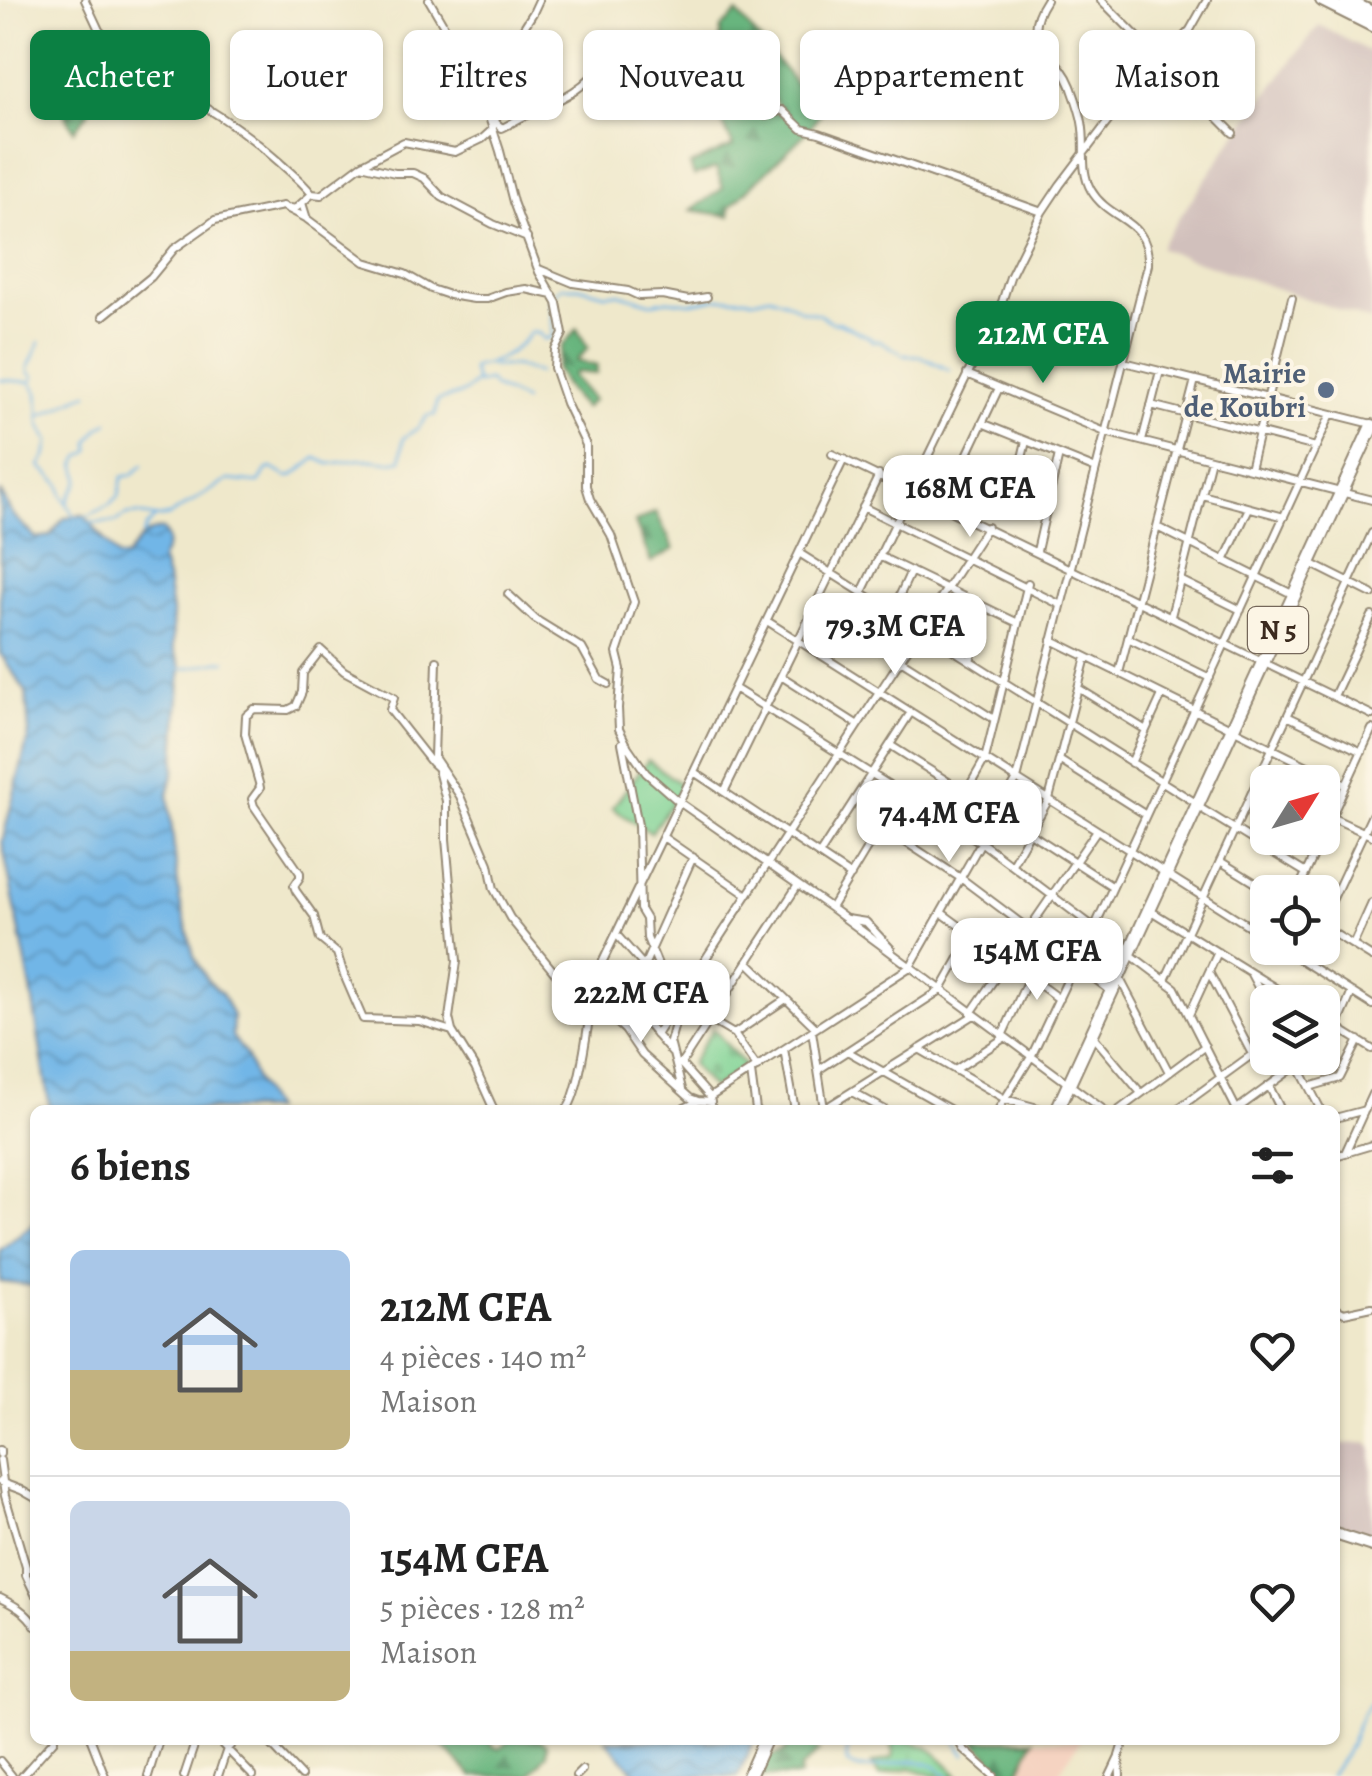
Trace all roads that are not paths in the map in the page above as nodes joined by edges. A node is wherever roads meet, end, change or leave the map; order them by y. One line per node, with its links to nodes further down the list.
1 (85, 0): 19 (street)
2 (428, 0): 15 (street)
3 (539, 0): 15 (street)
4 (1046, 0): 17 (street)
5 (1100, 0): 11 (street)
6 (1207, 0): 12 (street)
7 (1322, 0): 10 (highway)
8 (1346, 0): 9 (highway)
9 (1372, 13)
10 (1372, 25)
11 (1131, 30)
12 (1190, 30)
13 (1111, 120): 17 (street)
14 (1221, 120): 16 (street)
15 (494, 126): 18 (street); 22 (street); 24 (street)
16 (1233, 132)
17 (1083, 152): 22 (street); 30 (street)
18 (361, 166): 19 (street); 24 (street)
19 (312, 194): 20 (street)
20 (302, 203): 21 (street); 23 (street)
21 (291, 208): 23 (street); 29 (street)
22 (1042, 212): 32 (street)
23 (307, 219): 26 (street)
24 (527, 238): 25 (street)
25 (538, 268): 26 (street); 27 (street)
26 (553, 295): 129 (street)
27 (706, 297)
28 (1292, 298): 35 (street)
29 (104, 316)
30 (1124, 362): 31 (street); 41 (street)
31 (1160, 371): 33 (street); 36 (street)
32 (967, 374): 34 (street); 56 (street)
33 (1195, 380): 35 (street); 37 (street)
34 (999, 388): 39 (street); 41 (street)
35 (1268, 398): 38 (street); 42 (street)
36 (1151, 405): 37 (street); 44 (street)
37 (1186, 414): 42 (street); 46 (street)
38 (1331, 414): 40 (street); 45 (street)
39 (982, 423): 43 (street); 53 (street)
40 (1372, 425): 57 (highway, N 5)
41 (1106, 432): 44 (street); 51 (street)
42 (1259, 432): 45 (street); 52 (street)
43 (1026, 441): 48 (street); 59 (street)
44 (1142, 442): 46 (street)
45 (1316, 447): 55 (street)
46 (1177, 450): 50 (street); 68 (street)
47 (832, 454): 49 (street)
48 (1060, 454): 51 (street); 64 (street)
49 (844, 459): 54 (street); 72 (street)
50 (1211, 459): 52 (street); 58 (street)
51 (1096, 468): 77 (street)
52 (1250, 469): 55 (street)
53 (960, 471): 59 (street); 61 (street)
54 (878, 475): 56 (street); 62 (street)
55 (1300, 482): 57 (street); 65 (street)
56 (911, 490): 61 (street); 66 (street)
57 (1342, 493): 60 (street); 76 (highway, N 5)
58 (1202, 495): 63 (street); 70 (street)
59 (1013, 497): 64 (street)
60 (1372, 500)
61 (943, 506): 67 (street)
62 (863, 507): 66 (street); 79 (street)
63 (1249, 508): 65 (street); 75 (street)
64 (1046, 513): 71 (street)
65 (1284, 517): 80 (street)
66 (895, 523): 73 (street); 74 (street)
67 (987, 527): 71 (street); 74 (street)
68 (1157, 527): 70 (street); 89 (street)
69 (1372, 533): 82 (street)
70 (1190, 544): 75 (street); 81 (street)
71 (1036, 551): 77 (street)
72 (799, 553): 79 (street); 97 (street)
73 (879, 556): 78 (street); 85 (street)
74 (966, 558): 83 (street); 84 (street)
75 (1224, 560): 80 (street)
76 (1309, 563): 82 (street); 88 (highway, N 5)
77 (1070, 568): 89 (street); 91 (street)
78 (911, 571): 84 (street); 94 (street)
79 (831, 573): 85 (street); 90 (street)
80 (1256, 576): 88 (street); 93 (street)
81 (1180, 580): 93 (street); 95 (street)
82 (1349, 582): 87 (street); 112 (street)
83 (1027, 586): 91 (street); 98 (street)
84 (947, 589): 92 (street); 99 (street)
85 (862, 592): 94 (street)
86 (508, 594): 114 (street)
87 (1372, 594)
88 (1294, 595): 108 (highway, N 5)
89 (1138, 600): 95 (street); 100 (street)
90 (815, 606): 101 (street); 105 (street)
91 (1060, 606): 102 (street)
92 (985, 607): 98 (street); 106 (street)
93 (1241, 610): 103 (street)
94 (892, 612): 99 (street)
95 (1171, 616): 103 (street)
96 (1372, 616): 119 (street)
97 (767, 620): 101 (street); 115 (street)
98 (1018, 623): 113 (street)
99 (920, 630): 105 (street); 106 (street)
100 (1128, 638): 109 (street); 111 (street)
101 (798, 640): 110 (street); 117 (street)
102 (1052, 640): 104 (street); 120 (street)
103 (1226, 643): 108 (street); 111 (street)
104 (1086, 657): 109 (street); 116 (street)
105 (900, 660): 117 (street); 126 (street)
106 (970, 661): 113 (street)
107 (437, 662): 137 (street)
108 (1264, 662): 112 (street); 132 (highway, N 5)
109 (1119, 673): 118 (street)
110 (781, 676): 121 (street); 128 (street)
111 (1210, 678): 122 (street)
112 (1303, 681): 119 (street); 125 (street)
113 (1003, 682): 120 (street); 126 (street)
114 (608, 684)
115 (734, 688): 121 (street); 143 (street)
116 (1078, 688): 127 (street); 131 (street)
117 (880, 692): 123 (street); 128 (street)
118 (1162, 695): 122 (street); 131 (street)
119 (1334, 696): 124 (street)
120 (1036, 702): 127 (street); 146 (street)
121 (765, 708): 136 (street); 149 (street)
122 (1194, 710): 132 (street); 147 (street)
123 (911, 712): 133 (street); 138 (street)
124 (1372, 715)
125 (1287, 716): 134 (street); 135 (street)
126 (994, 719): 138 (street)
127 (1069, 723): 139 (street); 140 (street)
128 (858, 725): 136 (street)
129 (618, 729): 155 (street); 184 (street)
130 (1372, 729): 135 (street)
131 (1146, 730): 140 (street)
132 (1232, 730): 134 (street); 156 (highway, N 5)
133 (890, 745): 144 (street); 151 (street)
134 (1272, 749): 141 (street); 148 (street)
135 (1362, 752): 148 (street)
136 (840, 754): 144 (street); 165 (street)
137 (434, 757): 142 (street); 145 (street)
138 (984, 758): 146 (street); 151 (street)
139 (1059, 760): 153 (street); 157 (street)
140 (1131, 763): 147 (street)
141 (1264, 765)
142 (438, 768): 145 (street); 237 (street); 237 (street)
143 (694, 772): 149 (street); 155 (street)
144 (872, 774): 150 (street); 171 (street)
145 (446, 776): 230 (street)
146 (1017, 779): 153 (street); 169 (street)
147 (1162, 782): 156 (street); 157 (street)
148 (1346, 785): 154 (street)
149 (724, 792): 165 (street)
150 (902, 792): 160 (street); 161 (street)
151 (966, 793): 160 (street)
152 (1250, 796): 163 (street)
153 (1049, 799): 162 (street); 164 (street)
154 (1340, 799)
155 (679, 802): 167 (street); 177 (street)
156 (1197, 806): 163 (street); 180 (highway, N 5)
157 (1146, 814): 170 (street)
158 (1372, 815): 166 (street)
159 (1340, 821): 166 (street)
160 (949, 822): 169 (street)
161 (881, 826): 181 (street); 182 (street)
162 (1097, 830): 170 (street); 176 (street)
163 (1234, 830): 168 (street); 175 (street)
164 (1030, 833): 176 (street); 178 (street)
165 (787, 834): 171 (street); 177 (street)
166 (1368, 834): 187 (street)
167 (662, 836): 174 (street); 184 (street)
168 (1250, 839)
169 (982, 842): 178 (street); 182 (street)
170 (1130, 850): 180 (street); 186 (street)
171 (819, 855): 181 (street)
172 (1276, 855): 179 (street)
173 (1314, 855): 179 (street)
174 (693, 857): 188 (street); 204 (street)
175 (1220, 861): 183 (street); 190 (street)
176 (1075, 862): 186 (street); 189 (street)
177 (768, 864): 185 (street); 188 (street)
178 (1012, 864): 189 (street)
179 (1306, 873)
180 (1166, 874): 190 (street); 193 (highway, N 5)
181 (850, 876): 192 (street)
182 (962, 879): 194 (street); 198 (street)
183 (1250, 880)
184 (640, 884): 200 (street); 204 (street)
185 (798, 885): 192 (street); 209 (street)
186 (1113, 886): 196 (street)
187 (1340, 889)
188 (748, 895): 210 (street)
189 (1052, 895): 196 (street); 198 (street)
190 (1204, 898): 197 (street); 199 (street)
191 (1372, 903): 195 (street)
192 (831, 908): 214 (street)
193 (1150, 910): 199 (street); 205 (highway, N 5)
194 (942, 913): 201 (street); 214 (street)
195 (1370, 913): 203 (street)
196 (1095, 926): 205 (street)
197 (1250, 927)
198 (1028, 929): 208 (street); 211 (street)
199 (1187, 933): 206 (street); 220 (street)
200 (616, 934): 213 (street); 215 (street)
201 (972, 935): 208 (street); 223 (street)
202 (1340, 936): 203 (street)
203 (1353, 945): 207 (street)
204 (652, 946): 213 (street); 229 (street)
205 (1130, 952): 219 (highway, N 5); 220 (street)
206 (1218, 952): 216 (street); 217 (street)
207 (1372, 957)
208 (1007, 960): 218 (street); 232 (street)
209 (748, 962): 226 (street); 227 (street)
210 (703, 963): 226 (street); 229 (street)
211 (1076, 964): 224 (street); 228 (street)
212 (1310, 965): 225 (street)
213 (644, 966): 229 (street)
214 (910, 967): 223 (street); 235 (street)
215 (599, 969): 230 (street); 239 (street)
216 (1209, 972): 233 (street); 247 (street)
217 (1250, 973): 221 (street); 222 (street)
218 (1029, 977): 228 (street); 240 (street)
219 (1119, 977): 224 (highway, N 5); 257 (street)
220 (1166, 980): 233 (street)
221 (1257, 985)
222 (1270, 985)
223 (941, 990): 232 (street); 248 (street)
224 (1112, 992): 241 (highway, N 5)
225 (1352, 992): 231 (street); 236 (street)
226 (728, 993): 234 (street)
227 (786, 999): 235 (street); 238 (street)
228 (1059, 999): 251 (street)
229 (674, 1002): 239 (street); 249 (street)
230 (590, 1003): 264 (street); 272 (street)
231 (1372, 1004)
232 (972, 1014): 240 (street); 246 (street)
233 (1189, 1016): 243 (street)
234 (710, 1020): 238 (street); 252 (street)
235 (814, 1029): 245 (street); 254 (street)
236 (1341, 1029): 242 (street)
237 (452, 1031): 271 (street)
238 (734, 1034): 253 (street)
239 (656, 1035): 249 (street)
240 (1003, 1036): 251 (street); 255 (street)
241 (1092, 1036): 261 (highway, N 5); 266 (street)
242 (1359, 1040): 244 (street); 263 (street)
243 (1205, 1046): 257 (street); 260 (street)
244 (1372, 1048)
245 (784, 1049): 253 (street); 275 (street)
246 (919, 1050): 255 (street); 256 (street)
247 (1250, 1050)
248 (846, 1051): 254 (street); 256 (street)
249 (672, 1053): 252 (street); 264 (street)
250 (1250, 1055): 260 (street)
251 (1031, 1058): 261 (street); 268 (street)
252 (681, 1064): 270 (street)
253 (754, 1069): 270 (street); 274 (street)
254 (818, 1070): 276 (street)
255 (955, 1070): 268 (street)
256 (883, 1072): 265 (street); 279 (street)
257 (1169, 1072): 266 (street)
258 (1280, 1075): 262 (street)
259 (1303, 1075): 263 (street)
260 (1220, 1077): 285 (street); 286 (street)
261 (1069, 1085): 282 (highway, N 5); 283 (street)
262 (1268, 1086): 287 (street); 288 (street)
263 (1309, 1087): 289 (street)
264 (683, 1091): 269 (street)
265 (852, 1092): 277 (street); 278 (street)
266 (1141, 1093): 284 (street)
267 (1372, 1094): 290 (street)
268 (1005, 1100): 280 (street); 281 (street)
269 (698, 1101): 270 (street); 273 (street)
270 (711, 1103)
271 (492, 1105)
272 (571, 1105)
273 (690, 1105)
274 (756, 1105)
275 (794, 1105)
276 (823, 1105)
277 (832, 1105)
278 (876, 1105)
279 (942, 1105)
280 (1002, 1105)
281 (1026, 1105)
282 (1059, 1105)
283 (1097, 1105)
284 (1125, 1105)
285 (1183, 1105)
286 (1235, 1105)
287 (1242, 1105)
288 (1278, 1105)
289 (1318, 1105)
290 (1365, 1110): 291 (street); 293 (street)
291 (1340, 1117)
292 (1372, 1144): 293 (street)
293 (1345, 1153): 294 (street)
294 (1340, 1154)
295 (1372, 1307): 296 (street)
296 (1340, 1312)
297 (0, 1455): 298 (street)
298 (2, 1483): 299 (street); 302 (street)
299 (30, 1496)
300 (1340, 1536): 301 (main road)
301 (1372, 1546)
302 (30, 1583)
303 (0, 1598): 304 (street)
304 (30, 1618)
305 (50, 1745): 321 (street)
306 (93, 1745): 322 (street)
307 (157, 1745): 323 (street)
308 (194, 1745): 324 (street)
309 (223, 1745): 315 (street)
310 (231, 1745): 315 (street)
311 (272, 1745): 318 (street)
312 (763, 1745): 328 (highway)
313 (961, 1745): 329 (street)
314 (1123, 1745): 316 (street)
315 (227, 1749): 319 (street); 325 (street)
316 (1120, 1756): 330 (street); 331 (street)
317 (0, 1761): 320 (street)
318 (292, 1766): 326 (street); 327 (street)
319 (252, 1775)
320 (12, 1776)
321 (22, 1776)
322 (105, 1776)
323 (148, 1776)
324 (184, 1776)
325 (218, 1776)
326 (289, 1776)
327 (302, 1776)
328 (749, 1776)
329 (994, 1776)
330 (1110, 1776)
331 (1120, 1776)

